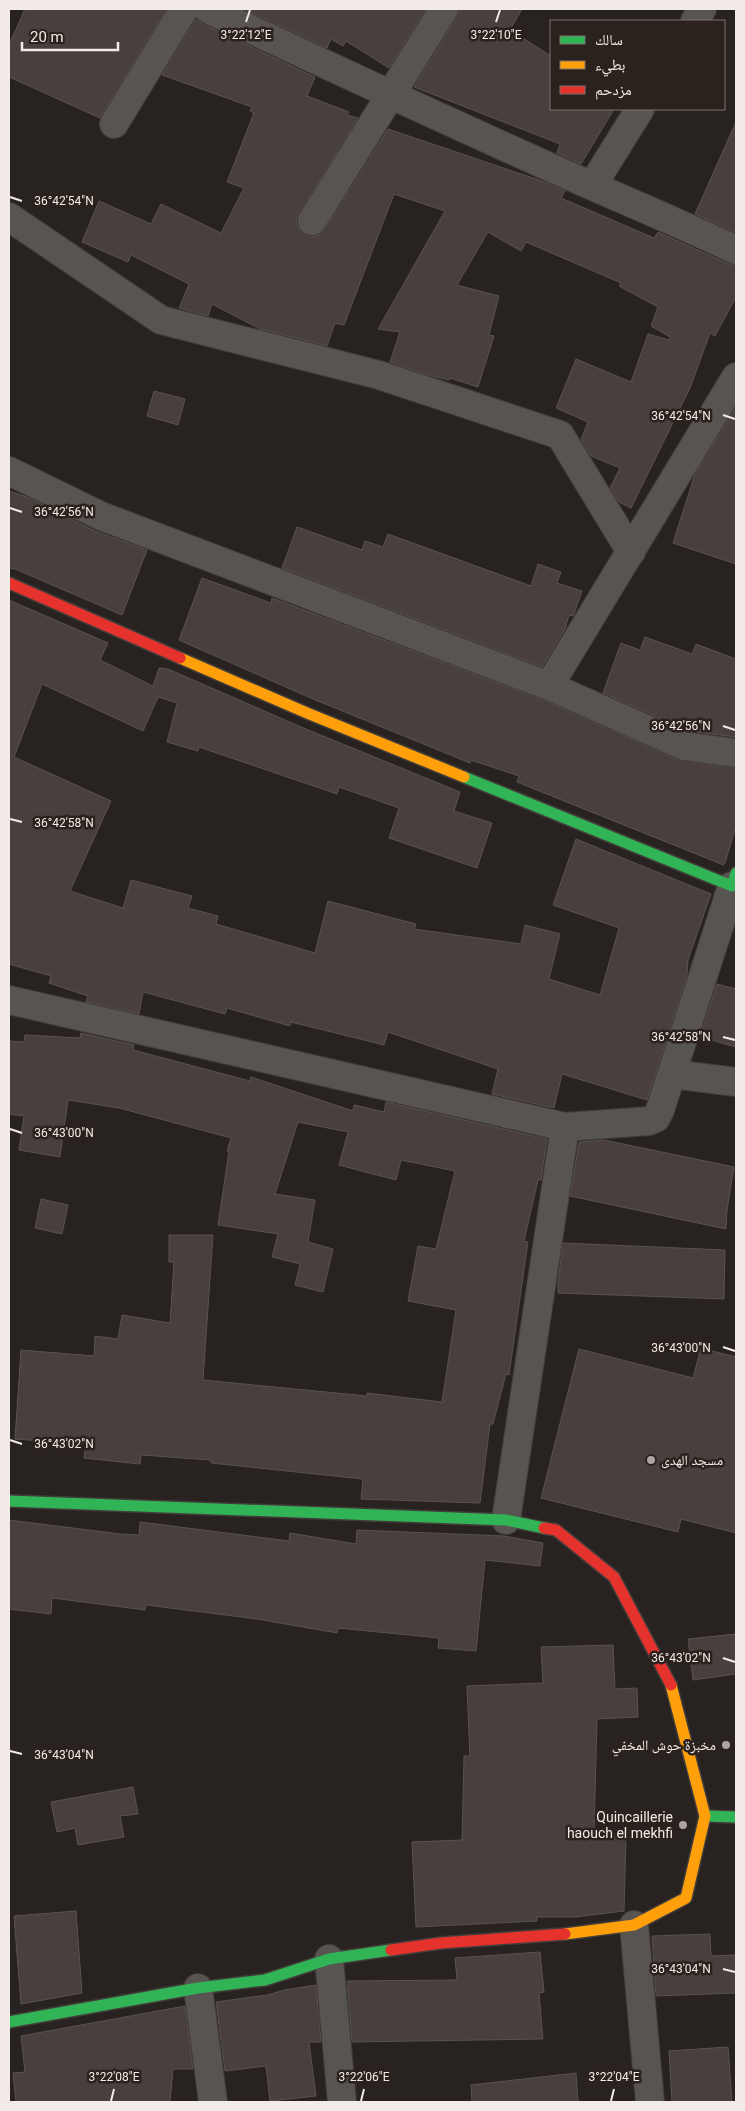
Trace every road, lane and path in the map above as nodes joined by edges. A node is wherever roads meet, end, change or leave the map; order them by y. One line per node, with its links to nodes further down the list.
1 (184, 9): 8 (street)
2 (208, 9): 6 (street)
3 (444, 9): 6 (street)
4 (702, 9): 5 (street)
5 (696, 20)
6 (390, 96): 9 (street); 11 (street)
7 (639, 110): 9 (street)
8 (114, 124)
9 (592, 186): 12 (street)
10 (9, 217): 15 (street)
11 (312, 222)
12 (736, 250)
13 (736, 377): 15 (street)
14 (9, 470): 17 (street)
15 (631, 552): 17 (street)
16 (9, 583): 19 (street)
17 (549, 686): 18 (street)
18 (736, 753)
19 (734, 879): 21 (street)
20 (9, 1000): 23 (street)
21 (672, 1074): 22 (street); 23 (street)
22 (736, 1082)
23 (564, 1127): 25 (street)
24 (9, 1501): 25 (street)
25 (506, 1520): 26 (street)
26 (705, 1816): 27 (street); 28 (street)
27 (736, 1817)
28 (634, 1925): 29 (street); 34 (street)
29 (329, 1959): 30 (street); 33 (street)
30 (198, 1988): 31 (street); 32 (street)
31 (9, 2022)
32 (213, 2102)
33 (342, 2102)
34 (650, 2102)

